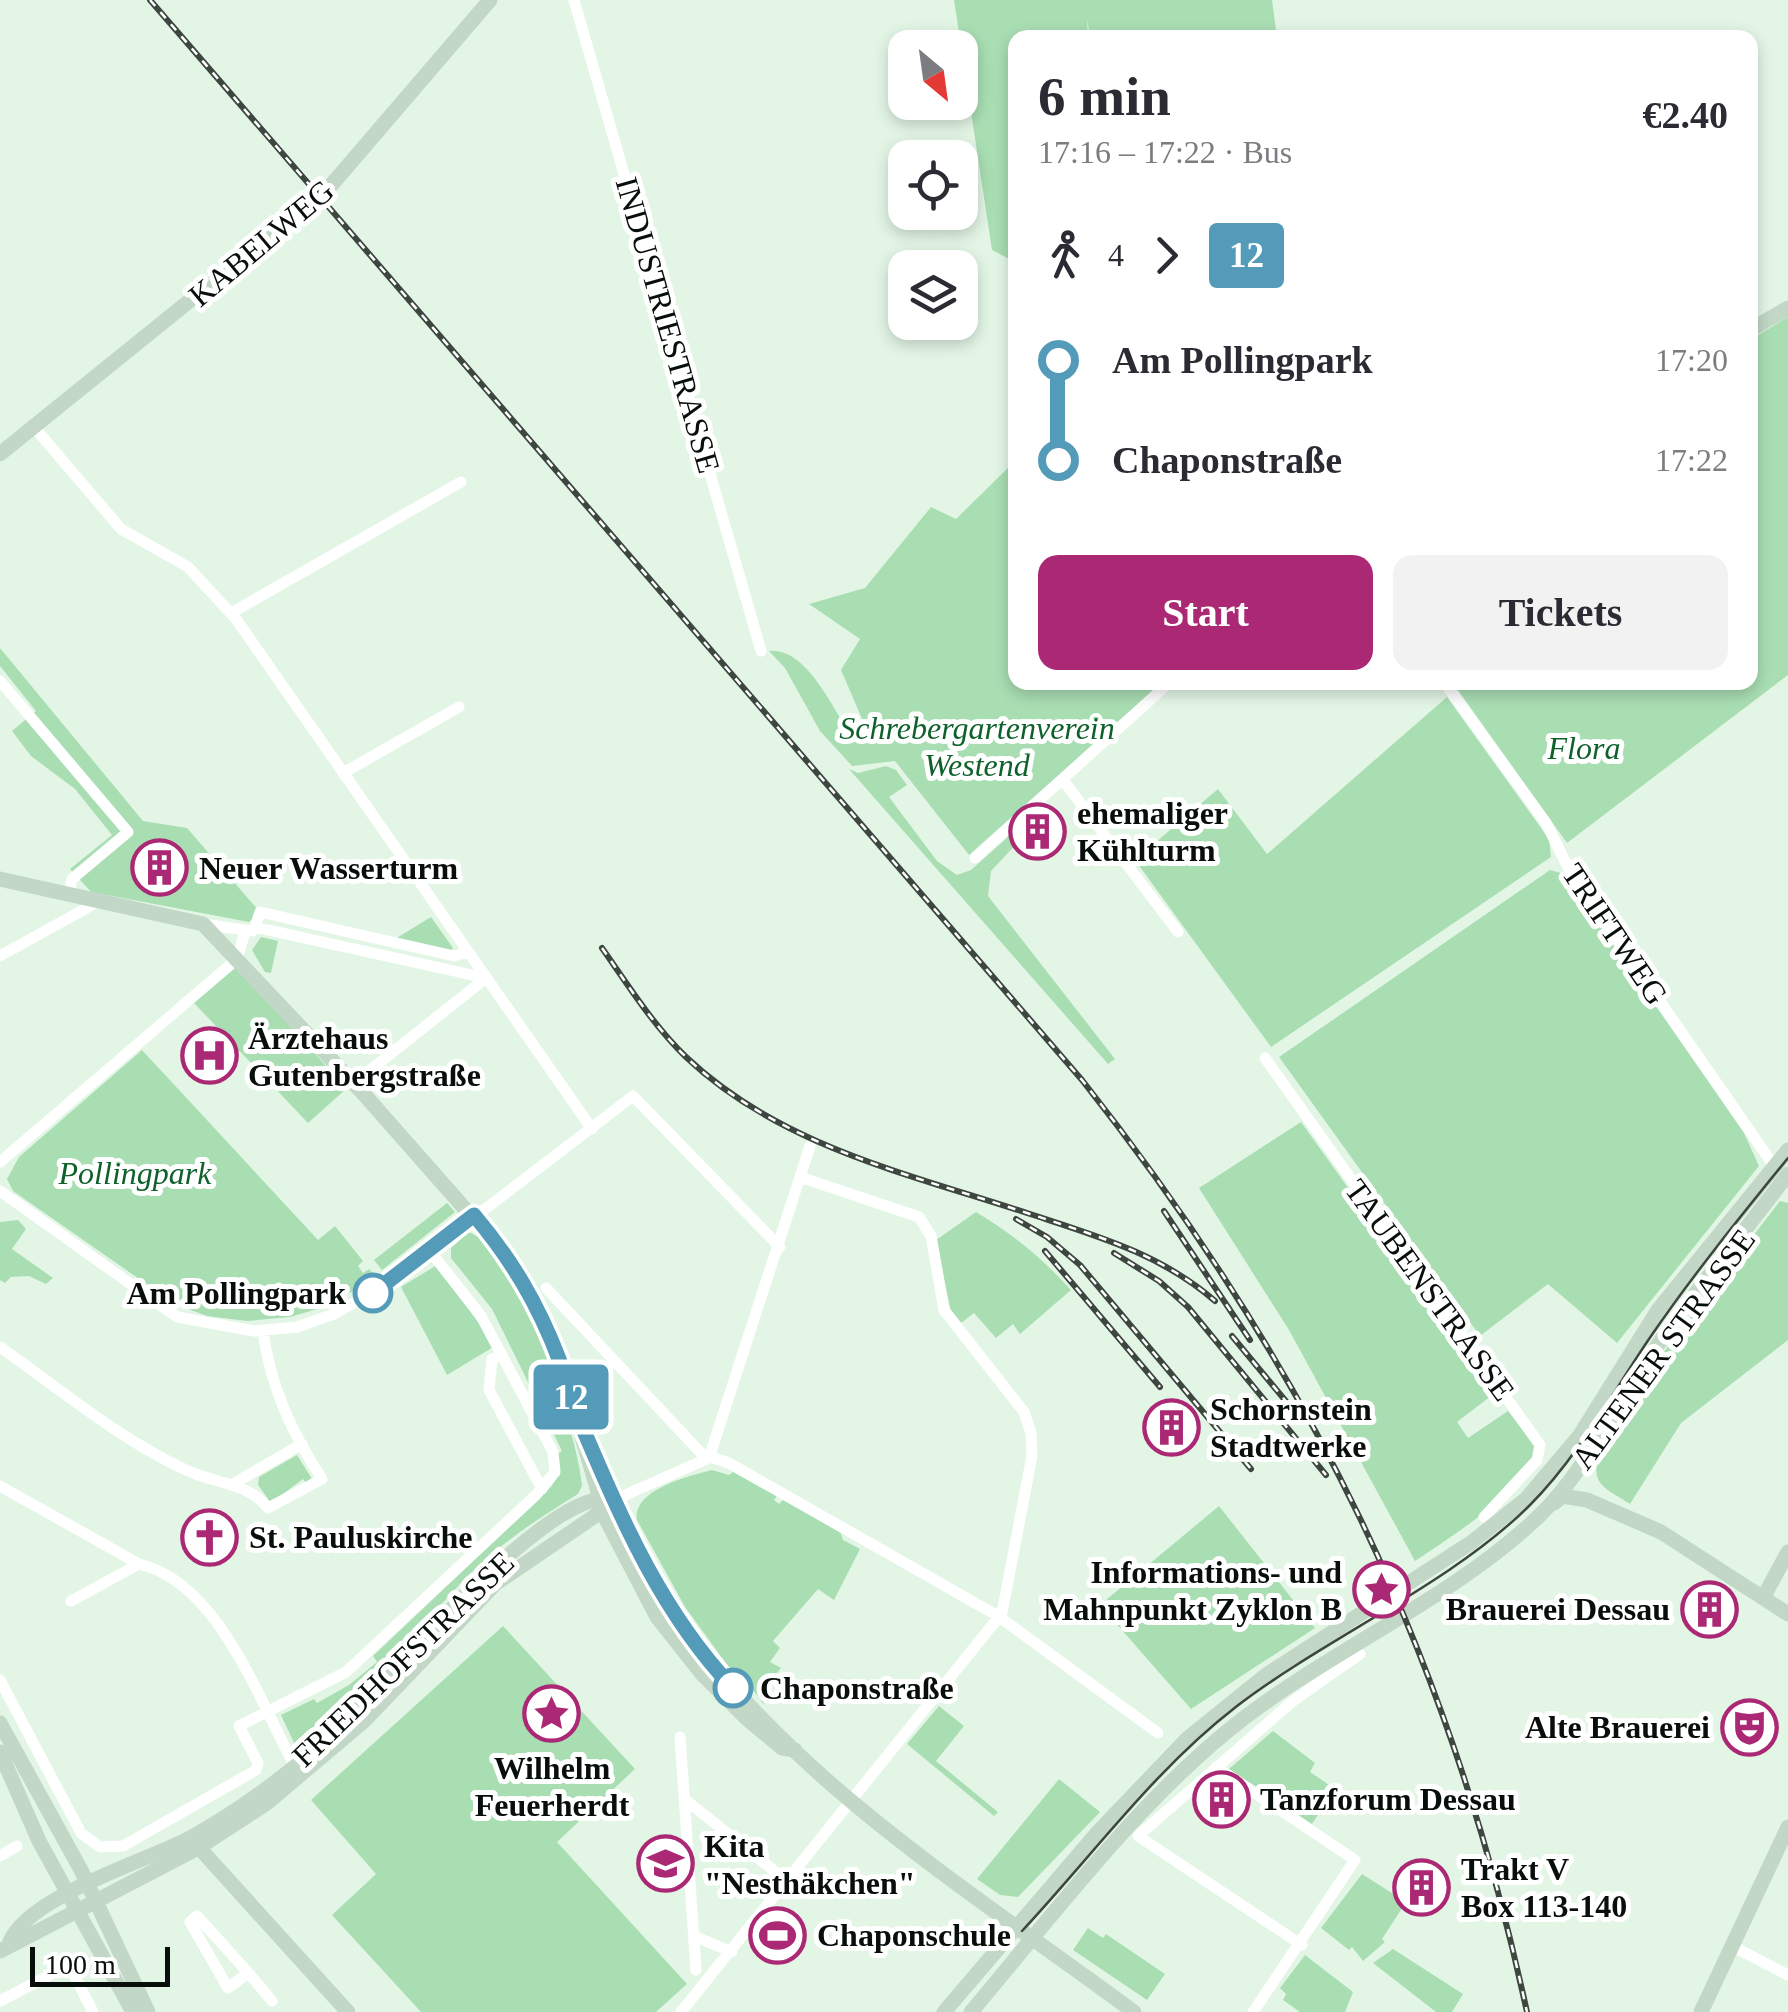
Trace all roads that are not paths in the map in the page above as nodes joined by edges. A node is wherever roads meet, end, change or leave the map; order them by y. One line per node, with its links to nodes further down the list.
1 (490, 0): 5 (main road, KABELWEG)
2 (574, 0): 9 (street, INDUSTRIESTRASSE)
3 (1788, 308): 4 (main road)
4 (1758, 325)
5 (34, 427): 6 (main road, KABELWEG); 8 (street)
6 (0, 454)
7 (461, 482): 8 (street)
8 (230, 613): 14 (street)
9 (760, 650)
10 (0, 681): 18 (street)
11 (1161, 690): 15 (street)
12 (1450, 690): 33 (street, TRIFTWEG)
13 (458, 707): 14 (street)
14 (342, 773): 23 (street)
15 (1063, 780): 16 (street); 22 (street)
16 (975, 858)
17 (0, 879): 18 (main road)
18 (68, 893): 19 (main road)
19 (101, 900): 20 (main road); 24 (street)
20 (203, 924): 21 (street); 25 (main road)
21 (251, 931): 23 (street); 25 (street); 26 (street)
22 (1178, 932)
23 (468, 952): 26 (street)
24 (0, 956)
25 (237, 959): 28 (main road); 32 (street)
26 (486, 978): 28 (street); 29 (street)
27 (1264, 1058): 52 (street, TAUBENSTRASSE)
28 (354, 1083): 36 (main road)
29 (592, 1128): 36 (street); 37 (street)
30 (810, 1146): 34 (street)
31 (1788, 1150): 33 (main road, ALTENER STRASSE)
32 (0, 1162)
33 (1784, 1176): 45 (main road, ALTENER STRASSE); 46 (main road, ALTENER STRASSE)
34 (800, 1177): 37 (street); 59 (street)
35 (0, 1191): 40 (street)
36 (474, 1215): 38 (street); 50 (main road)
37 (780, 1247): 44 (street)
38 (430, 1251): 40 (street); 42 (street)
39 (546, 1288): 44 (street)
40 (263, 1331): 43 (street)
41 (0, 1347): 47 (street)
42 (502, 1354): 49 (street); 49 (street)
43 (302, 1444): 47 (street); 47 (street)
44 (709, 1458): 50 (street); 59 (street)
45 (1543, 1480): 46 (main road); 79 (main road, ALTENER STRASSE)
46 (1568, 1481): 51 (main road, ALTENER STRASSE); 53 (main road)
47 (231, 1485)
48 (0, 1486): 55 (street)
49 (542, 1489): 62 (street)
50 (605, 1503): 68 (main road, FRIEDHOFSTRASSE); 69 (main road)
51 (1541, 1514): 53 (main road); 84 (main road, ALTENER STRASSE)
52 (1484, 1517)
53 (1639, 1521): 56 (main road)
54 (1788, 1552): 56 (main road)
55 (139, 1564): 57 (street); 62 (street)
56 (1764, 1596): 58 (main road)
57 (71, 1601)
58 (1788, 1614)
59 (998, 1616): 64 (street); 69 (street)
60 (1360, 1654): 67 (street)
61 (0, 1680): 62 (street, FRIEDHOFSTRASSE)
62 (266, 1714): 68 (street)
63 (0, 1722): 76 (main road)
64 (1158, 1733)
65 (680, 1737): 70 (street)
66 (0, 1752): 77 (main road)
67 (1216, 1766): 85 (street); 85 (street)
68 (298, 1772): 72 (main road, FRIEDHOFSTRASSE)
69 (855, 1800): 75 (street); 80 (main road)
70 (686, 1801): 75 (street); 83 (street)
71 (1788, 1826): 86 (main road)
72 (194, 1842): 76 (main road, FRIEDHOFSTRASSE); 78 (main road, FRIEDHOFSTRASSE); 97 (main road)
73 (17, 1846): 74 (street)
74 (0, 1856)
75 (788, 1882): 88 (street)
76 (88, 1886): 77 (main road, FRIEDHOFSTRASSE); 78 (main road)
77 (69, 1896): 81 (main road); 87 (main road, FRIEDHOFSTRASSE)
78 (96, 1902): 81 (main road, FRIEDHOFSTRASSE); 96 (main road)
79 (1038, 1902): 80 (main road); 82 (main road, ALTENER STRASSE)
80 (993, 1910): 82 (main road)
81 (78, 1911): 87 (main road, FRIEDHOFSTRASSE); 95 (main road)
82 (1016, 1927): 84 (main road); 99 (main road, ALTENER STRASSE)
83 (696, 1937): 88 (street); 89 (street)
84 (1033, 1939): 100 (main road, ALTENER STRASSE); 101 (main road)
85 (1302, 1945): 102 (street)
86 (1732, 1946): 91 (street); 103 (main road)
87 (2, 1948)
88 (732, 1952): 98 (street)
89 (696, 1970)
90 (248, 1972): 90 (street); 93 (street)
91 (1788, 1974)
92 (0, 2001): 94 (street)
93 (272, 2001)
94 (93, 2012)
95 (133, 2012)
96 (148, 2012)
97 (348, 2012)
98 (681, 2012)
99 (944, 2012)
100 (971, 2012)
101 (1134, 2012)
102 (1253, 2012)
103 (1700, 2012)

